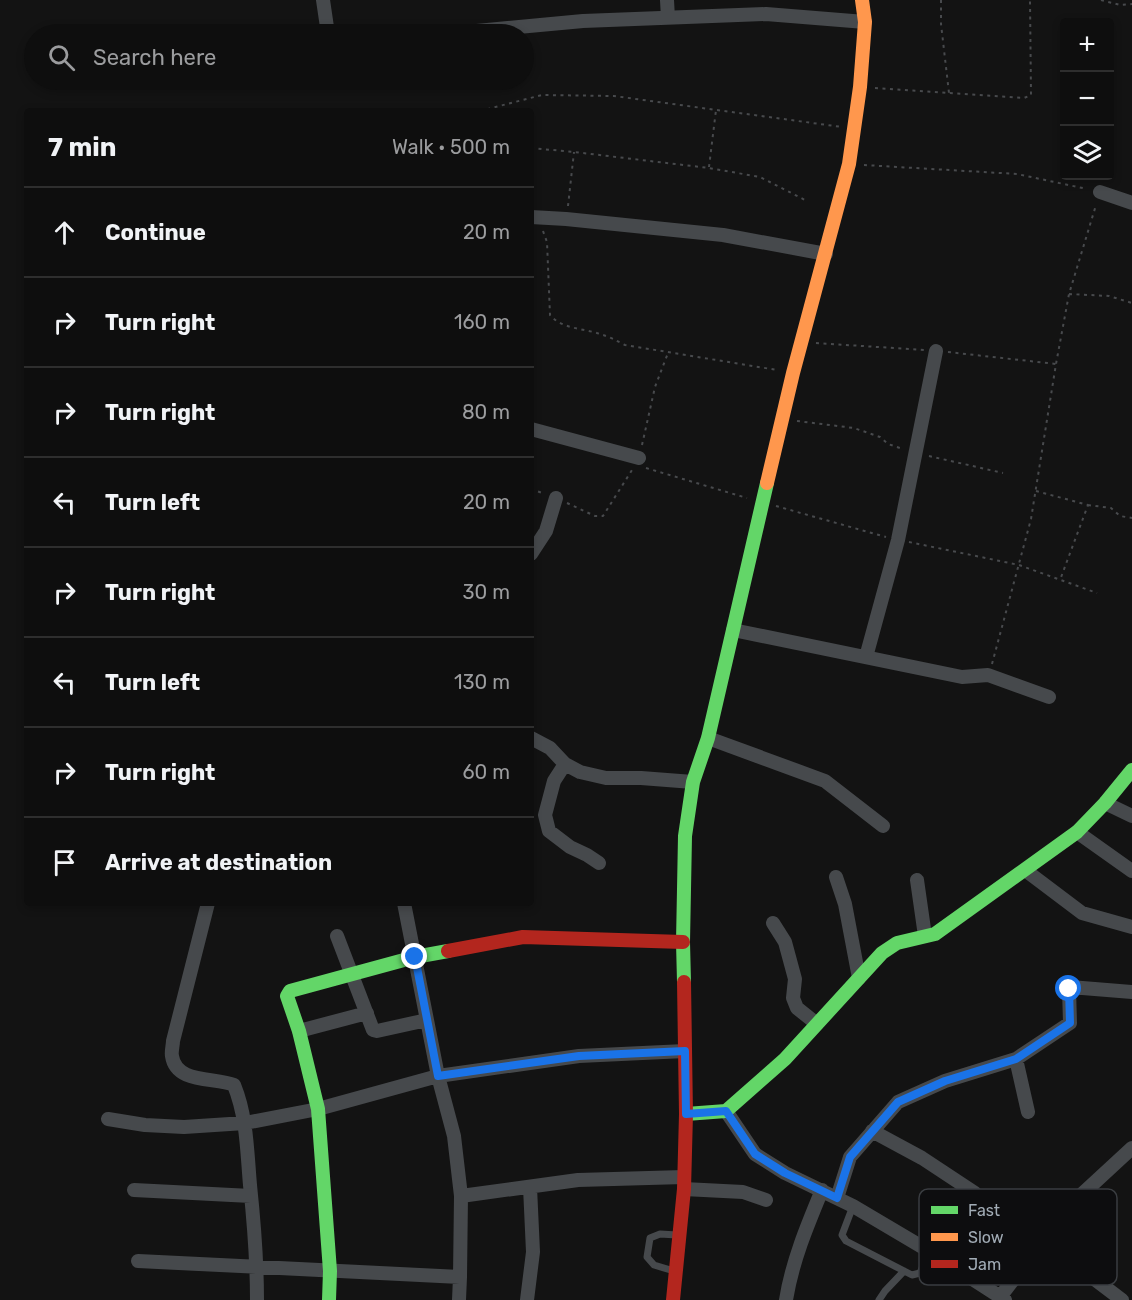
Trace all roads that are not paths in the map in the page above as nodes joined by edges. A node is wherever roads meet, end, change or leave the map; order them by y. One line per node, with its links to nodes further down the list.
1 (323, 0): 6 (street)
2 (667, 0): 4 (street)
3 (862, 0): 5 (main road)
4 (668, 18): 5 (street); 7 (street)
5 (865, 22): 11 (main road)
6 (327, 24)
7 (534, 26)
8 (1100, 192): 9 (street)
9 (1132, 203)
10 (534, 217): 11 (street)
11 (826, 254): 17 (main road)
12 (936, 351): 18 (street)
13 (534, 430): 14 (street)
14 (637, 462)
15 (556, 498): 16 (street)
16 (534, 549)
17 (734, 630): 18 (street); 20 (main road)
18 (866, 657): 19 (street)
19 (1049, 697)
20 (708, 738): 24 (main road); 27 (street)
21 (534, 740): 22 (street)
22 (565, 764): 24 (street); 29 (street)
23 (1132, 770): 25 (main road)
24 (693, 782): 40 (main road)
25 (1105, 803): 26 (street); 28 (main road)
26 (1132, 816)
27 (883, 826)
28 (1077, 832): 30 (main road); 31 (street)
29 (599, 863)
30 (1025, 870): 37 (street); 39 (main road)
31 (1132, 871)
32 (836, 877): 43 (street)
33 (917, 880): 39 (street)
34 (207, 906): 57 (street)
35 (405, 906): 41 (street)
36 (773, 923): 47 (street)
37 (1132, 927)
38 (337, 936): 42 (street)
39 (925, 936): 43 (main road)
40 (683, 942): 41 (main road); 49 (main road)
41 (415, 957): 42 (main road); 46 (street)
42 (352, 974): 45 (street); 48 (main road)
43 (860, 978): 47 (main road)
44 (1132, 992): 50 (street)
45 (367, 1014): 46 (street); 48 (street)
46 (427, 1020): 51 (street)
47 (817, 1024): 53 (main road)
48 (299, 1031): 52 (main road)
49 (685, 1051): 51 (street); 55 (main road)
50 (1016, 1059): 54 (street); 58 (street)
51 (438, 1076): 52 (street); 67 (street)
52 (318, 1109): 57 (street); 75 (main road)
53 (726, 1111): 55 (main road); 65 (street)
54 (1028, 1112)
55 (686, 1114): 60 (main road)
56 (108, 1119): 57 (street)
57 (245, 1123): 66 (street)
58 (872, 1131): 62 (street); 68 (street)
59 (1132, 1149): 63 (street)
60 (684, 1183): 61 (street); 69 (street); 71 (main road)
61 (530, 1187): 67 (street); 87 (street)
62 (969, 1189)
63 (1088, 1189)
64 (134, 1190): 66 (street)
65 (822, 1190): 68 (street); 89 (street)
66 (251, 1196): 74 (street)
67 (461, 1196): 79 (street)
68 (837, 1198): 70 (street)
69 (766, 1200)
70 (853, 1206): 72 (street); 77 (lane)
71 (680, 1235): 76 (main road); 76 (lane)
72 (919, 1245)
73 (138, 1261): 74 (street)
74 (257, 1267): 75 (street); 84 (street)
75 (330, 1271): 79 (street); 85 (main road)
76 (676, 1271): 88 (main road)
77 (904, 1271): 78 (lane); 90 (lane)
78 (919, 1273)
79 (460, 1277): 86 (street)
80 (980, 1285): 83 (street)
81 (1011, 1285): 83 (street)
82 (1102, 1285): 91 (street)
83 (1001, 1299)
84 (257, 1300)
85 (329, 1300)
86 (459, 1300)
87 (527, 1300)
88 (673, 1300)
89 (786, 1300)
90 (879, 1300)
91 (1122, 1300)

